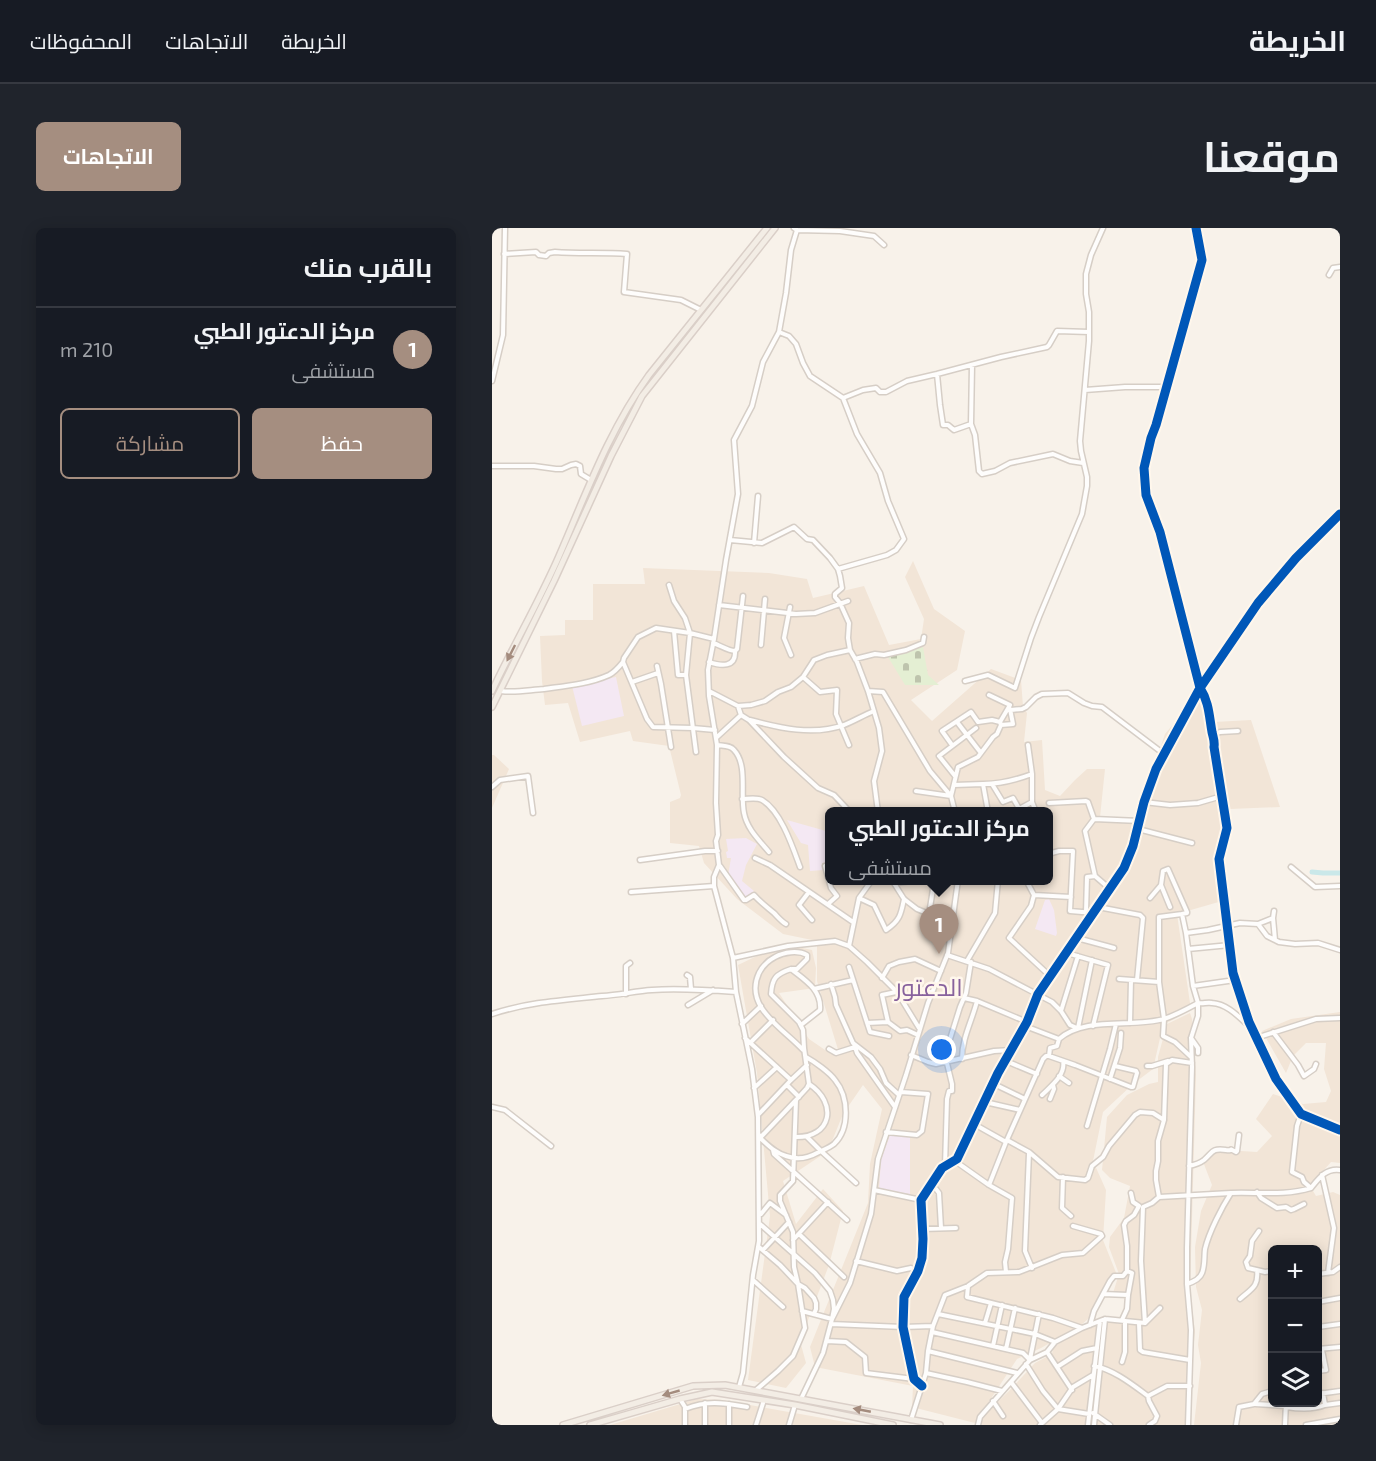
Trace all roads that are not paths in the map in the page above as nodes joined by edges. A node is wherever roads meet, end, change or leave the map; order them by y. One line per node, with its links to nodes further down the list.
1 (505, 228): 8 (street)
2 (767, 228): 11 (main road)
3 (775, 228): 11 (main road)
4 (1103, 228): 14 (street)
5 (1196, 228): 18 (street)
6 (796, 229): 7 (street); 13 (street)
7 (884, 245)
8 (504, 254): 12 (street); 17 (street)
9 (1340, 267): 10 (street)
10 (1329, 275)
11 (712, 302): 12 (main road); 23 (main road)
12 (701, 310): 22 (main road)
13 (779, 332): 20 (street); 31 (street)
14 (1089, 332): 15 (street); 19 (street)
15 (972, 365): 16 (street); 21 (street)
16 (937, 374): 20 (street); 21 (street)
17 (492, 381)
18 (1167, 387): 19 (street); 62 (street)
19 (1085, 390): 24 (street)
20 (843, 398): 33 (street)
21 (971, 424): 24 (street)
22 (613, 434): 23 (main road); 26 (main road)
23 (620, 438): 28 (main road)
24 (1083, 463): 60 (street)
25 (492, 466): 26 (street)
26 (591, 480): 27 (main road)
27 (587, 490): 28 (main road); 44 (main road)
28 (594, 494): 44 (main road)
29 (758, 496): 32 (street)
30 (1340, 514): 62 (street)
31 (730, 540): 32 (street); 39 (street)
32 (754, 543): 33 (street)
33 (838, 570): 38 (street)
34 (669, 585): 46 (street)
35 (744, 596): 41 (street)
36 (765, 599): 42 (street)
37 (848, 602): 38 (street)
38 (840, 603): 43 (street); 50 (street)
39 (719, 605): 41 (street); 48 (street)
40 (790, 607): 43 (street)
41 (742, 608): 42 (street); 51 (street)
42 (764, 610): 43 (street); 49 (street)
43 (788, 613): 52 (street)
44 (531, 622): 63 (main road, one-way to 63); 64 (main road)
45 (674, 630): 46 (street); 54 (street); 58 (street)
46 (690, 633): 48 (street); 58 (street)
47 (924, 637): 53 (street)
48 (714, 641): 51 (street); 55 (street)
49 (761, 645)
50 (850, 650): 53 (street); 59 (street)
51 (735, 651): 55 (street)
52 (791, 655)
53 (855, 659): 66 (street)
54 (623, 662): 61 (street); 64 (street)
55 (709, 662): 65 (street)
56 (657, 666): 57 (street)
57 (658, 673): 61 (street); 77 (street)
58 (686, 675): 78 (street)
59 (802, 677): 68 (street); 76 (street)
60 (965, 681)
61 (632, 682): 77 (street)
62 (1200, 688): 83 (street); 92 (street)
63 (492, 691)
64 (501, 691): 69 (main road)
65 (709, 691): 68 (street); 80 (street)
66 (868, 692): 71 (street); 100 (street)
67 (989, 695): 70 (street)
68 (738, 706): 72 (street)
69 (492, 707)
70 (1010, 707): 75 (street); 75 (street); 92 (street)
71 (874, 711): 76 (street); 107 (street)
72 (741, 715): 73 (street); 84 (street)
73 (749, 720): 76 (street); 106 (street)
74 (957, 722): 75 (street); 82 (street); 88 (street)
75 (1001, 724): 91 (street)
76 (842, 726): 87 (street)
77 (668, 728): 78 (street); 89 (street)
78 (693, 728): 80 (street); 90 (street)
79 (976, 728): 82 (street)
80 (715, 730): 84 (street)
81 (1238, 731): 83 (street)
82 (966, 735): 88 (street); 91 (street)
83 (1213, 735): 101 (street)
84 (716, 738): 86 (street)
85 (1028, 744): 93 (street)
86 (717, 745): 102 (street); 118 (street)
87 (849, 745)
88 (952, 745): 94 (street)
89 (671, 747)
90 (696, 752)
91 (981, 753): 94 (street)
92 (1164, 754): 104 (street)
93 (1032, 774): 96 (street); 103 (street)
94 (956, 777): 97 (street)
95 (983, 784): 96 (street); 97 (street); 109 (street)
96 (992, 784): 110 (street)
97 (954, 785): 100 (street)
98 (492, 787): 113 (street)
99 (916, 791): 100 (street)
100 (951, 796): 108 (street)
101 (1222, 796): 104 (street); 158 (street)
102 (742, 798): 119 (street); 124 (street)
103 (1032, 802): 111 (street); 112 (street)
104 (1144, 802): 115 (street)
105 (1049, 803): 114 (street)
106 (845, 807)
107 (877, 807)
108 (954, 807)
109 (987, 807)
110 (1018, 807)
111 (1024, 807)
112 (1034, 807)
113 (533, 813)
114 (1094, 819): 115 (street); 126 (street)
115 (1140, 821): 116 (street)
116 (1137, 829): 117 (street); 137 (street)
117 (1192, 843)
118 (718, 851): 122 (street); 123 (street)
119 (769, 852)
120 (1053, 853): 141 (street)
121 (755, 858): 139 (street)
122 (640, 860)
123 (719, 865): 135 (street); 156 (street)
124 (800, 867)
125 (1291, 867): 136 (street)
126 (1095, 876): 137 (street); 149 (street)
127 (830, 885): 145 (street)
128 (868, 885): 142 (street)
129 (895, 885): 144 (street)
130 (932, 885): 151 (street)
131 (957, 885): 160 (street)
132 (998, 885): 173 (street)
133 (1029, 885): 140 (street)
134 (1161, 885): 143 (street); 147 (street); 152 (street)
135 (714, 886): 138 (street); 171 (street)
136 (1340, 886)
137 (1110, 889): 146 (street)
138 (631, 892)
139 (809, 892): 145 (street); 154 (street)
140 (1034, 895): 141 (street); 179 (street)
141 (1071, 897): 149 (street)
142 (859, 898): 144 (street); 155 (street)
143 (1150, 898)
144 (904, 899): 151 (street)
145 (828, 904): 155 (street)
146 (1098, 907): 150 (street); 184 (street)
147 (1170, 907)
148 (1274, 911): 153 (street)
149 (1086, 912): 150 (street)
150 (1094, 913): 161 (street)
151 (929, 914): 160 (street)
152 (1182, 914): 159 (street); 186 (street)
153 (1273, 918): 157 (street); 162 (street)
154 (812, 920)
155 (853, 922): 164 (street)
156 (786, 924)
157 (1258, 924): 158 (street); 162 (street)
158 (1228, 926): 159 (street); 163 (street)
159 (1186, 933): 166 (street)
160 (950, 937): 169 (street)
161 (1077, 938): 165 (street); 168 (street)
162 (1275, 940): 167 (street)
163 (1230, 945): 166 (street); 185 (street)
164 (849, 946): 171 (street); 180 (street)
165 (1114, 948)
166 (1188, 949): 188 (street)
167 (1340, 950)
168 (1067, 953): 170 (street); 179 (street)
169 (947, 955): 173 (street); 177 (street)
170 (1078, 956): 172 (street); 203 (street)
171 (733, 958): 193 (street)
172 (1092, 960): 215 (street); 217 (street)
173 (969, 962): 197 (street); 198 (street)
174 (630, 963): 196 (street)
175 (849, 967): 182 (street)
176 (791, 969): 190 (street); 202 (street); 214 (street)
177 (941, 971): 180 (street); 195 (street)
178 (687, 975): 189 (street)
179 (1050, 976): 197 (street)
180 (882, 978): 194 (street)
181 (1119, 979): 183 (street)
182 (853, 980): 187 (street); 209 (street)
183 (1131, 980): 184 (street); 210 (street)
184 (1137, 980): 186 (street)
185 (1235, 980): 188 (street); 216 (street)
186 (1159, 982): 206 (street)
187 (831, 984): 190 (street); 228 (street)
188 (1192, 986): 200 (street)
189 (691, 989): 191 (street); 196 (street)
190 (814, 989): 214 (street)
191 (713, 990): 193 (street); 201 (street)
192 (919, 990): 195 (street)
193 (736, 992): 211 (street)
194 (897, 992): 208 (street); 218 (street)
195 (932, 993): 218 (street)
196 (626, 994): 204 (street)
197 (1038, 994): 203 (street); 212 (street)
198 (964, 998): 199 (street); 241 (street)
199 (976, 1001): 212 (street); 237 (street)
200 (1198, 1003): 206 (street); 216 (street); 224 (street)
201 (688, 1005)
202 (761, 1006): 207 (street); 211 (street)
203 (1061, 1011): 217 (street)
204 (492, 1014)
205 (1340, 1018): 219 (street)
206 (1164, 1019): 210 (street); 236 (street)
207 (773, 1020): 227 (street); 231 (street)
208 (888, 1022): 209 (street); 221 (street)
209 (867, 1023): 222 (street)
210 (1130, 1023): 213 (street)
211 (742, 1024): 223 (street)
212 (1026, 1024): 226 (street); 230 (street)
213 (1116, 1024): 215 (street); 249 (street)
214 (801, 1025): 231 (street)
215 (1093, 1026): 217 (street)
216 (1252, 1028): 225 (street)
217 (1078, 1029): 226 (street)
218 (920, 1030): 221 (street)
219 (1273, 1032): 225 (street); 243 (street)
220 (1121, 1033): 245 (street)
221 (918, 1035): 233 (street)
222 (889, 1036)
223 (745, 1038): 227 (street); 258 (street)
224 (1191, 1038): 232 (street); 236 (street)
225 (1256, 1038): 268 (street)
226 (1059, 1039): 234 (street)
227 (750, 1043): 247 (street)
228 (854, 1045): 229 (street); 259 (street); 266 (street)
229 (829, 1049)
230 (1012, 1050): 237 (street); 238 (street)
231 (804, 1051): 235 (street)
232 (1200, 1051)
233 (912, 1055): 241 (street); 259 (street)
234 (1049, 1056): 239 (street); 248 (street)
235 (806, 1057): 244 (street); 282 (street)
236 (1191, 1057): 242 (street)
237 (962, 1059): 241 (street)
238 (1006, 1060): 248 (street); 255 (street)
239 (1062, 1061): 249 (street); 250 (street)
240 (1169, 1061): 242 (street); 246 (street); 270 (street)
241 (946, 1062): 287 (street)
242 (1192, 1063): 286 (street)
243 (1316, 1064)
244 (807, 1065): 252 (street); 254 (street)
245 (1115, 1066): 251 (street); 251 (street)
246 (1147, 1066)
247 (777, 1067): 252 (street); 258 (street)
248 (1037, 1074): 262 (street)
249 (1101, 1076): 251 (street); 272 (street)
250 (1059, 1077): 253 (street); 256 (street)
251 (1110, 1079)
252 (791, 1080): 257 (street)
253 (1069, 1083)
254 (809, 1084): 261 (street); 277 (street)
255 (994, 1084): 262 (street); 264 (street)
256 (1053, 1084): 260 (street); 263 (street)
257 (787, 1085): 261 (street); 269 (street)
258 (754, 1088): 269 (street)
259 (900, 1094): 266 (street); 274 (street)
260 (1042, 1095)
261 (798, 1098): 276 (street); 278 (street)
262 (1025, 1099): 267 (street)
263 (1050, 1099)
264 (985, 1102): 267 (street); 271 (street)
265 (492, 1107): 280 (street)
266 (895, 1107): 274 (street)
267 (1020, 1110): 279 (street)
268 (1301, 1114): 273 (street); 295 (street)
269 (758, 1116): 278 (street); 306 (street)
270 (1164, 1120): 291 (street); 301 (street)
271 (974, 1124): 279 (street); 285 (street)
272 (1087, 1126)
273 (1340, 1130)
274 (886, 1132): 296 (street)
275 (1239, 1136): 286 (street)
276 (795, 1137): 277 (street); 284 (street)
277 (807, 1137): 282 (street)
278 (760, 1138): 281 (street)
279 (1006, 1141): 283 (street); 293 (street)
280 (551, 1146)
281 (772, 1149): 284 (street); 289 (street)
282 (820, 1151): 284 (street); 292 (street)
283 (1029, 1152): 291 (street); 324 (street)
284 (794, 1158): 289 (street)
285 (955, 1161): 287 (street); 293 (street)
286 (1190, 1166): 300 (street)
287 (945, 1167): 294 (street)
288 (1340, 1170): 290 (street)
289 (794, 1172): 303 (street); 307 (street)
290 (1322, 1174): 295 (street); 329 (street)
291 (1063, 1177): 308 (street)
292 (856, 1183)
293 (989, 1185): 330 (street)
294 (931, 1186): 302 (street); 313 (street)
295 (1311, 1188): 298 (street)
296 (874, 1190): 302 (street); 322 (street)
297 (1232, 1192): 298 (street); 300 (street); 335 (street)
298 (1257, 1192): 304 (street)
299 (1131, 1193): 305 (street)
300 (1189, 1195): 301 (street); 335 (street)
301 (1159, 1197): 305 (street)
302 (921, 1200): 315 (street)
303 (828, 1202): 309 (street); 317 (street)
304 (1304, 1204)
305 (1141, 1206): 327 (street); 356 (street)
306 (760, 1215): 307 (street); 311 (street)
307 (787, 1216): 310 (street)
308 (1071, 1216)
309 (847, 1220)
310 (789, 1222): 318 (street); 319 (street)
311 (760, 1224): 318 (street); 320 (street)
312 (1073, 1226): 324 (street)
313 (941, 1228): 314 (street); 315 (street)
314 (956, 1228)
315 (922, 1229): 326 (street)
316 (1259, 1231): 325 (street)
317 (798, 1234): 319 (street); 332 (street)
318 (775, 1237): 320 (street); 321 (street)
319 (793, 1241): 321 (street)
320 (761, 1249): 333 (street); 334 (street)
321 (793, 1254): 334 (street); 354 (street)
322 (856, 1261): 326 (street); 354 (street)
323 (1340, 1267): 329 (street)
324 (1032, 1268): 330 (street)
325 (1257, 1270): 328 (street); 340 (street)
326 (918, 1271): 362 (street)
327 (1127, 1271): 337 (street); 338 (street)
328 (1268, 1272)
329 (1328, 1272): 331 (street)
330 (1006, 1273): 336 (street)
331 (1322, 1273)
332 (844, 1277)
333 (753, 1280): 344 (street); 391 (street)
334 (798, 1284): 347 (street); 348 (street)
335 (1187, 1284): 378 (street)
336 (968, 1286): 342 (street); 349 (street)
337 (1103, 1294): 338 (street); 358 (street)
338 (1128, 1294): 352 (street)
339 (1340, 1298): 341 (street)
340 (1240, 1299)
341 (1322, 1301)
342 (991, 1303): 343 (street); 355 (street)
343 (1002, 1305): 345 (street); 360 (street)
344 (783, 1307)
345 (1015, 1308): 350 (street); 363 (street)
346 (1160, 1308): 356 (street)
347 (802, 1311): 348 (street); 392 (street)
348 (814, 1314): 354 (street)
349 (938, 1314): 355 (street); 359 (street)
350 (1039, 1314): 364 (street); 366 (street)
351 (1105, 1320): 352 (street); 353 (street); 381 (street)
352 (1123, 1320): 356 (street); 379 (street)
353 (1100, 1321): 358 (street); 371 (street)
354 (832, 1322): 362 (street); 367 (street)
355 (985, 1323): 360 (street)
356 (1142, 1323): 378 (street)
357 (1340, 1324): 361 (street)
358 (1090, 1325): 364 (street)
359 (933, 1326): 362 (street); 365 (street)
360 (998, 1326): 363 (street); 369 (street)
361 (1322, 1326)
362 (903, 1327): 387 (street)
363 (1010, 1328): 366 (street); 372 (street)
364 (1082, 1328): 368 (street)
365 (932, 1332): 369 (street); 374 (street)
366 (1035, 1334): 368 (street); 377 (street)
367 (827, 1341): 387 (street); 403 (street)
368 (1055, 1342): 375 (street)
369 (993, 1346): 372 (street)
370 (1340, 1347): 373 (street)
371 (1096, 1348): 381 (street); 382 (street)
372 (1006, 1349): 377 (street)
373 (1322, 1350)
374 (928, 1351): 384 (street); 385 (street)
375 (1047, 1352): 377 (street); 382 (street)
376 (1322, 1357): 383 (street)
377 (1030, 1360): 380 (street)
378 (1190, 1360): 390 (street)
379 (1122, 1362)
380 (1026, 1364): 384 (street); 418 (street)
381 (1097, 1366): 386 (street); 399 (street); 419 (street)
382 (1057, 1368): 393 (street)
383 (1322, 1370)
384 (1017, 1373): 388 (street)
385 (926, 1374): 389 (street); 394 (street)
386 (1093, 1374): 393 (street); 419 (street)
387 (914, 1379): 389 (street)
388 (1011, 1382): 394 (street); 426 (street)
389 (922, 1386): 422 (street)
390 (1190, 1386): 399 (street); 441 (street)
391 (739, 1388): 392 (main road); 424 (main road, one-way to 424)
392 (756, 1390): 403 (main road)
393 (1072, 1390): 418 (street)
394 (1002, 1391): 404 (street)
395 (1340, 1391): 398 (street)
396 (1268, 1392): 408 (street)
397 (725, 1394): 401 (main road); 402 (main road); 406 (street)
398 (1322, 1394)
399 (1148, 1396): 440 (street)
400 (1322, 1398): 411 (street)
401 (680, 1399): 417 (street); 424 (main road)
402 (764, 1399): 410 (main road); 432 (street)
403 (801, 1399): 422 (main road, one-way to 403)
404 (993, 1401): 420 (street); 436 (street)
405 (705, 1403): 406 (street); 417 (street); 430 (street)
406 (727, 1403): 412 (street); 431 (street)
407 (1340, 1403): 411 (street)
408 (1254, 1404): 409 (street); 442 (street)
409 (1268, 1404)
410 (795, 1405): 423 (main road); 433 (street)
411 (1325, 1405): 416 (street)
412 (747, 1407)
413 (1286, 1407): 443 (street)
414 (1298, 1407): 415 (street)
415 (1322, 1407)
416 (1322, 1407)
417 (685, 1409): 429 (street)
418 (1058, 1409): 419 (street); 426 (street)
419 (1091, 1413): 437 (street); 438 (street); 439 (street)
420 (1004, 1416)
421 (1340, 1419): 427 (street)
422 (911, 1420): 435 (main road)
423 (862, 1422): 434 (main road)
424 (590, 1423): 425 (main road)
425 (574, 1424): 428 (main road)
426 (1041, 1424)
427 (1323, 1424): 444 (street)
428 (563, 1425)
429 (686, 1425)
430 (705, 1425)
431 (729, 1425)
432 (756, 1425)
433 (789, 1425)
434 (893, 1425)
435 (940, 1425)
436 (978, 1425)
437 (1088, 1425)
438 (1094, 1425)
439 (1110, 1425)
440 (1149, 1425)
441 (1188, 1425)
442 (1236, 1425)
443 (1286, 1425)
444 (1306, 1425)

